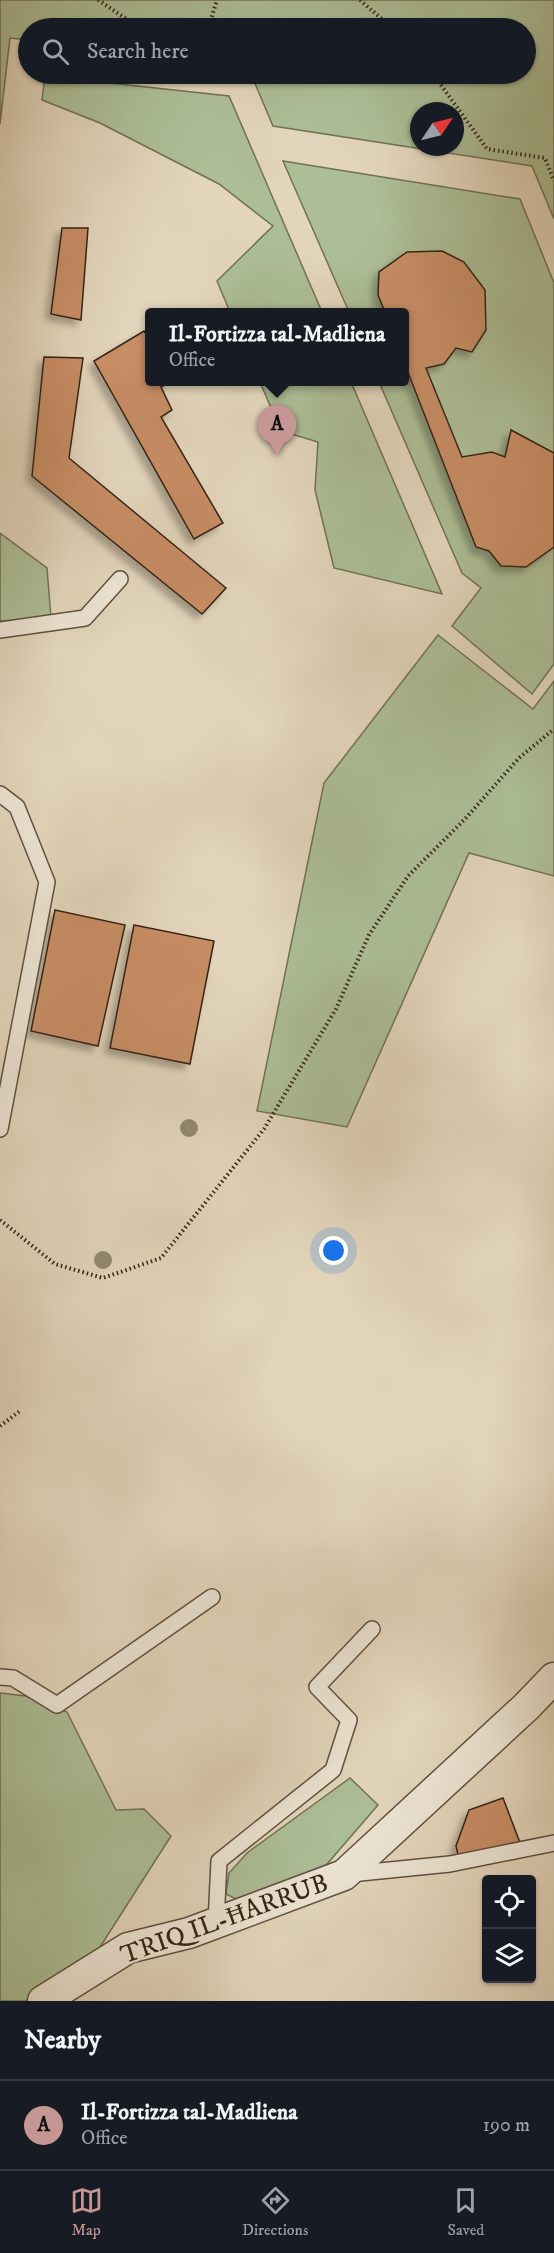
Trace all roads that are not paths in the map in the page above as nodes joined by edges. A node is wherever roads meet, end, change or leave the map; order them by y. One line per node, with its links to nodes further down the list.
1 (120, 579): 2 (lane)
2 (0, 630)
3 (0, 794): 4 (lane)
4 (0, 1129)
5 (212, 1597): 7 (lane)
6 (372, 1629): 11 (lane)
7 (0, 1677)
8 (554, 1678): 10 (street, TRIQ IL-ĦARRUB)
9 (554, 1843): 10 (lane)
10 (344, 1875): 11 (street, TRIQ IL-ĦARRUB)
11 (216, 1923): 12 (street, TRIQ IL-ĦARRUB)
12 (43, 2001)

